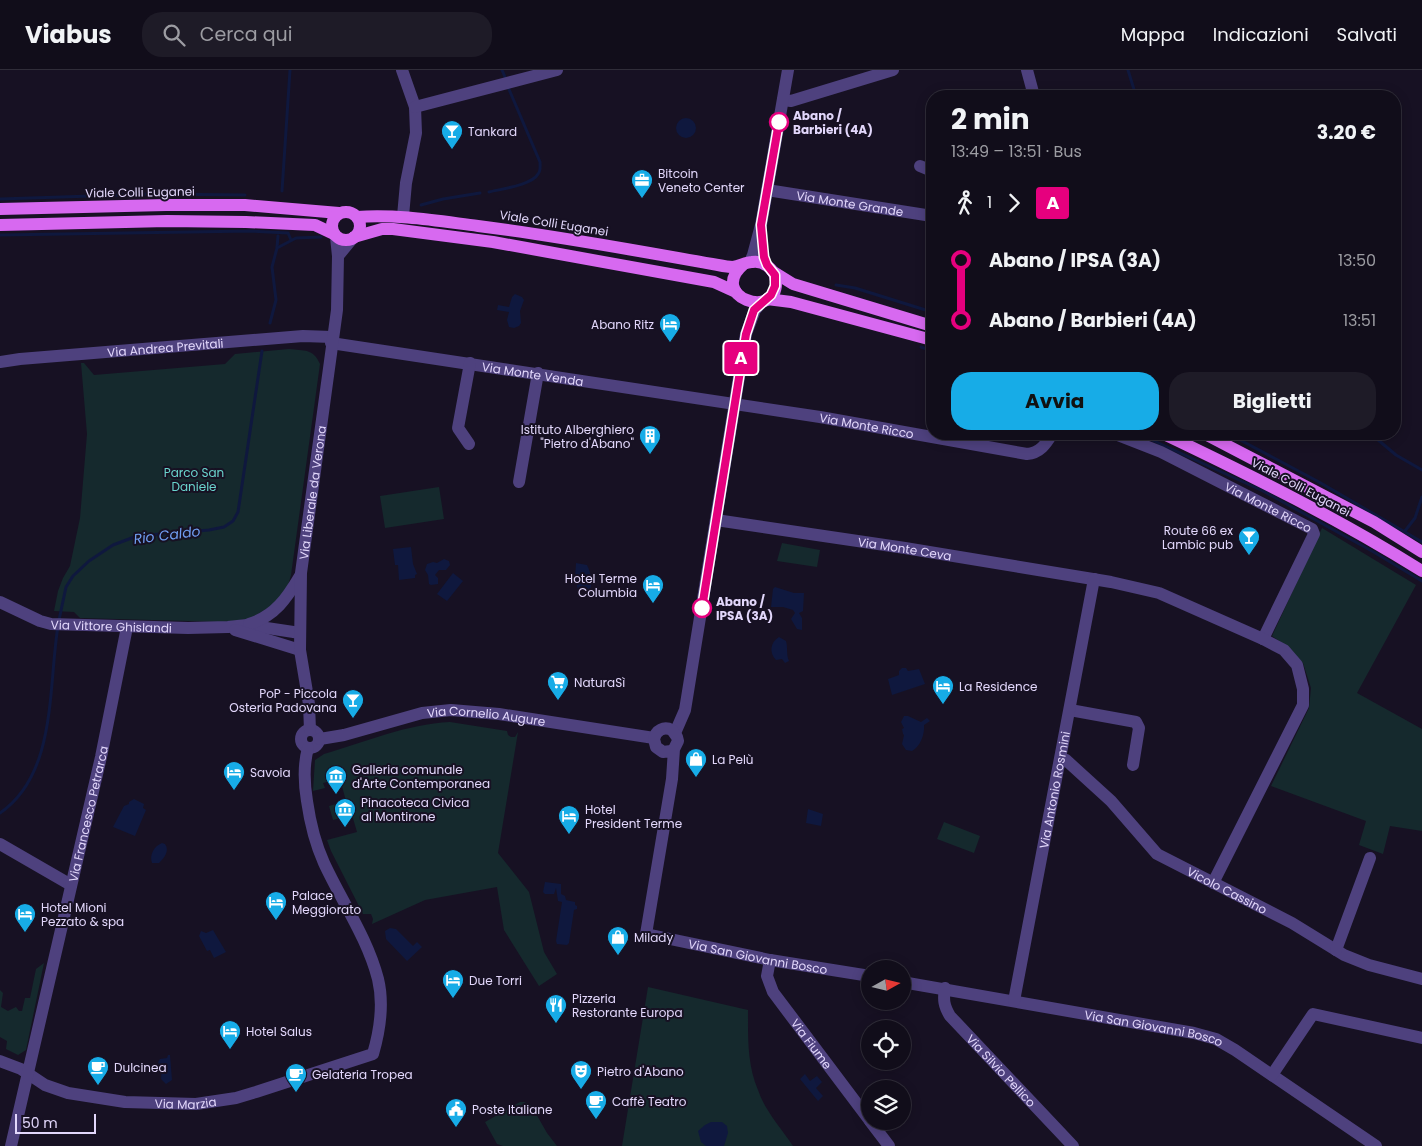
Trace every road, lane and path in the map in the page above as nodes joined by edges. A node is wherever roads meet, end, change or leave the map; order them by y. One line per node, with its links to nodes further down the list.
1 (402, 70): 8 (street)
2 (557, 70): 8 (street)
3 (788, 70): 7 (street)
4 (893, 70): 7 (street)
5 (1027, 70): 6 (street)
6 (1032, 90)
7 (783, 100): 11 (street)
8 (415, 107): 15 (street)
9 (920, 166): 10 (street)
10 (926, 168)
11 (767, 190): 14 (street, Via Monte Grande); 18 (street)
12 (0, 209): 13 (main road, Viale Colli Euganei)
13 (339, 213): 16 (main road); 19 (main road)
14 (926, 215)
15 (403, 216): 16 (main road, Viale Colli Euganei); 22 (main road, Viale Colli Euganei)
16 (357, 217): 20 (main road)
17 (0, 225): 19 (main road)
18 (761, 225): 22 (street); 23 (street)
19 (335, 235): 20 (main road); 21 (street, Via Liberale da Verona)
20 (353, 238): 21 (street); 24 (main road)
21 (338, 256): 29 (street, Via Liberale da Verona)
22 (747, 263): 23 (main road, Viale Colli Euganei); 24 (main road)
23 (770, 268): 25 (main road); 26 (main road, Viale Colli Euganei)
24 (739, 295): 25 (main road); 27 (street)
25 (765, 300): 27 (street); 28 (main road)
26 (926, 324)
27 (746, 334): 33 (street)
28 (926, 338)
29 (332, 340): 30 (street, Via Andrea Previtali); 31 (street, Via Monte Venda); 45 (street, Via Liberale da Verona)
30 (0, 362)
31 (470, 362): 32 (street, Via Monte Venda); 40 (street)
32 (538, 373): 33 (street, Via Monte Venda); 41 (street)
33 (733, 405): 34 (street, Via Monte Ricco); 42 (street)
34 (926, 436)
35 (949, 440): 36 (street, Via Monte Ricco)
36 (1048, 440)
37 (1130, 440): 52 (street, Via Monte Ricco)
38 (1176, 440): 44 (main road, Viale Colli Euganei)
39 (1217, 440): 43 (main road, Viale Colli Euganei)
40 (469, 444)
41 (519, 482)
42 (716, 520): 46 (street, Via Monte Ceva); 56 (street)
43 (1422, 552)
44 (1422, 571)
45 (301, 573): 48 (street, Via Vittore Ghislandi); 51 (street, Via Liberale da Verona)
46 (1094, 579): 52 (street, Via Monte Ceva); 54 (street, Via Antonio Rosmini)
47 (0, 602): 49 (street, Via Vittore Ghislandi)
48 (246, 625): 50 (street, Via Vittore Ghislandi); 51 (street, Via Vittore Ghislandi)
49 (126, 627): 50 (street, Via Vittore Ghislandi); 66 (street, Via Francesco Petrarca)
50 (228, 628): 53 (street, Via Vittore Ghislandi)
51 (300, 633): 53 (street, Via Liberale da Verona)
52 (1264, 639): 65 (street, Via Monte Ceva)
53 (300, 650): 55 (street, Via Liberale da Verona)
54 (1070, 710): 61 (street, Via Antonio Rosmini); 62 (street)
55 (310, 730): 57 (street); 59 (street)
56 (675, 733): 58 (street); 60 (street)
57 (320, 738): 58 (street, Via Cornelio Augure); 59 (street)
58 (654, 738): 60 (street)
59 (308, 748): 76 (street, Via Marzia)
60 (674, 749): 68 (street, Via San Giovanni Bosco)
61 (1061, 758): 65 (street, Vicolo Cassino); 73 (street, Via Antonio Rosmini)
62 (1133, 765)
63 (0, 844): 66 (street)
64 (1370, 858): 67 (street)
65 (1214, 883): 67 (street, Vicolo Cassino)
66 (71, 885): 76 (street, Via Francesco Petrarca)
67 (1336, 950): 70 (street, Vicolo Cassino)
68 (770, 960): 69 (street, Via San Giovanni Bosco); 78 (street, Via Fiume)
69 (861, 975)
70 (1422, 979)
71 (911, 983): 72 (street, Via San Giovanni Bosco)
72 (945, 988): 73 (street, Via San Giovanni Bosco); 82 (street, Via Silvio Pellico)
73 (1014, 1000): 77 (street, Via San Giovanni Bosco)
74 (1422, 1038): 77 (street)
75 (0, 1061): 76 (street, Via Marzia)
76 (27, 1072): 80 (street, Via Francesco Petrarca)
77 (1272, 1075): 83 (street, Via San Giovanni Bosco)
78 (861, 1109)
79 (877, 1130): 81 (street, Via Fiume)
80 (11, 1146)
81 (889, 1146)
82 (1073, 1146)
83 (1376, 1146)

